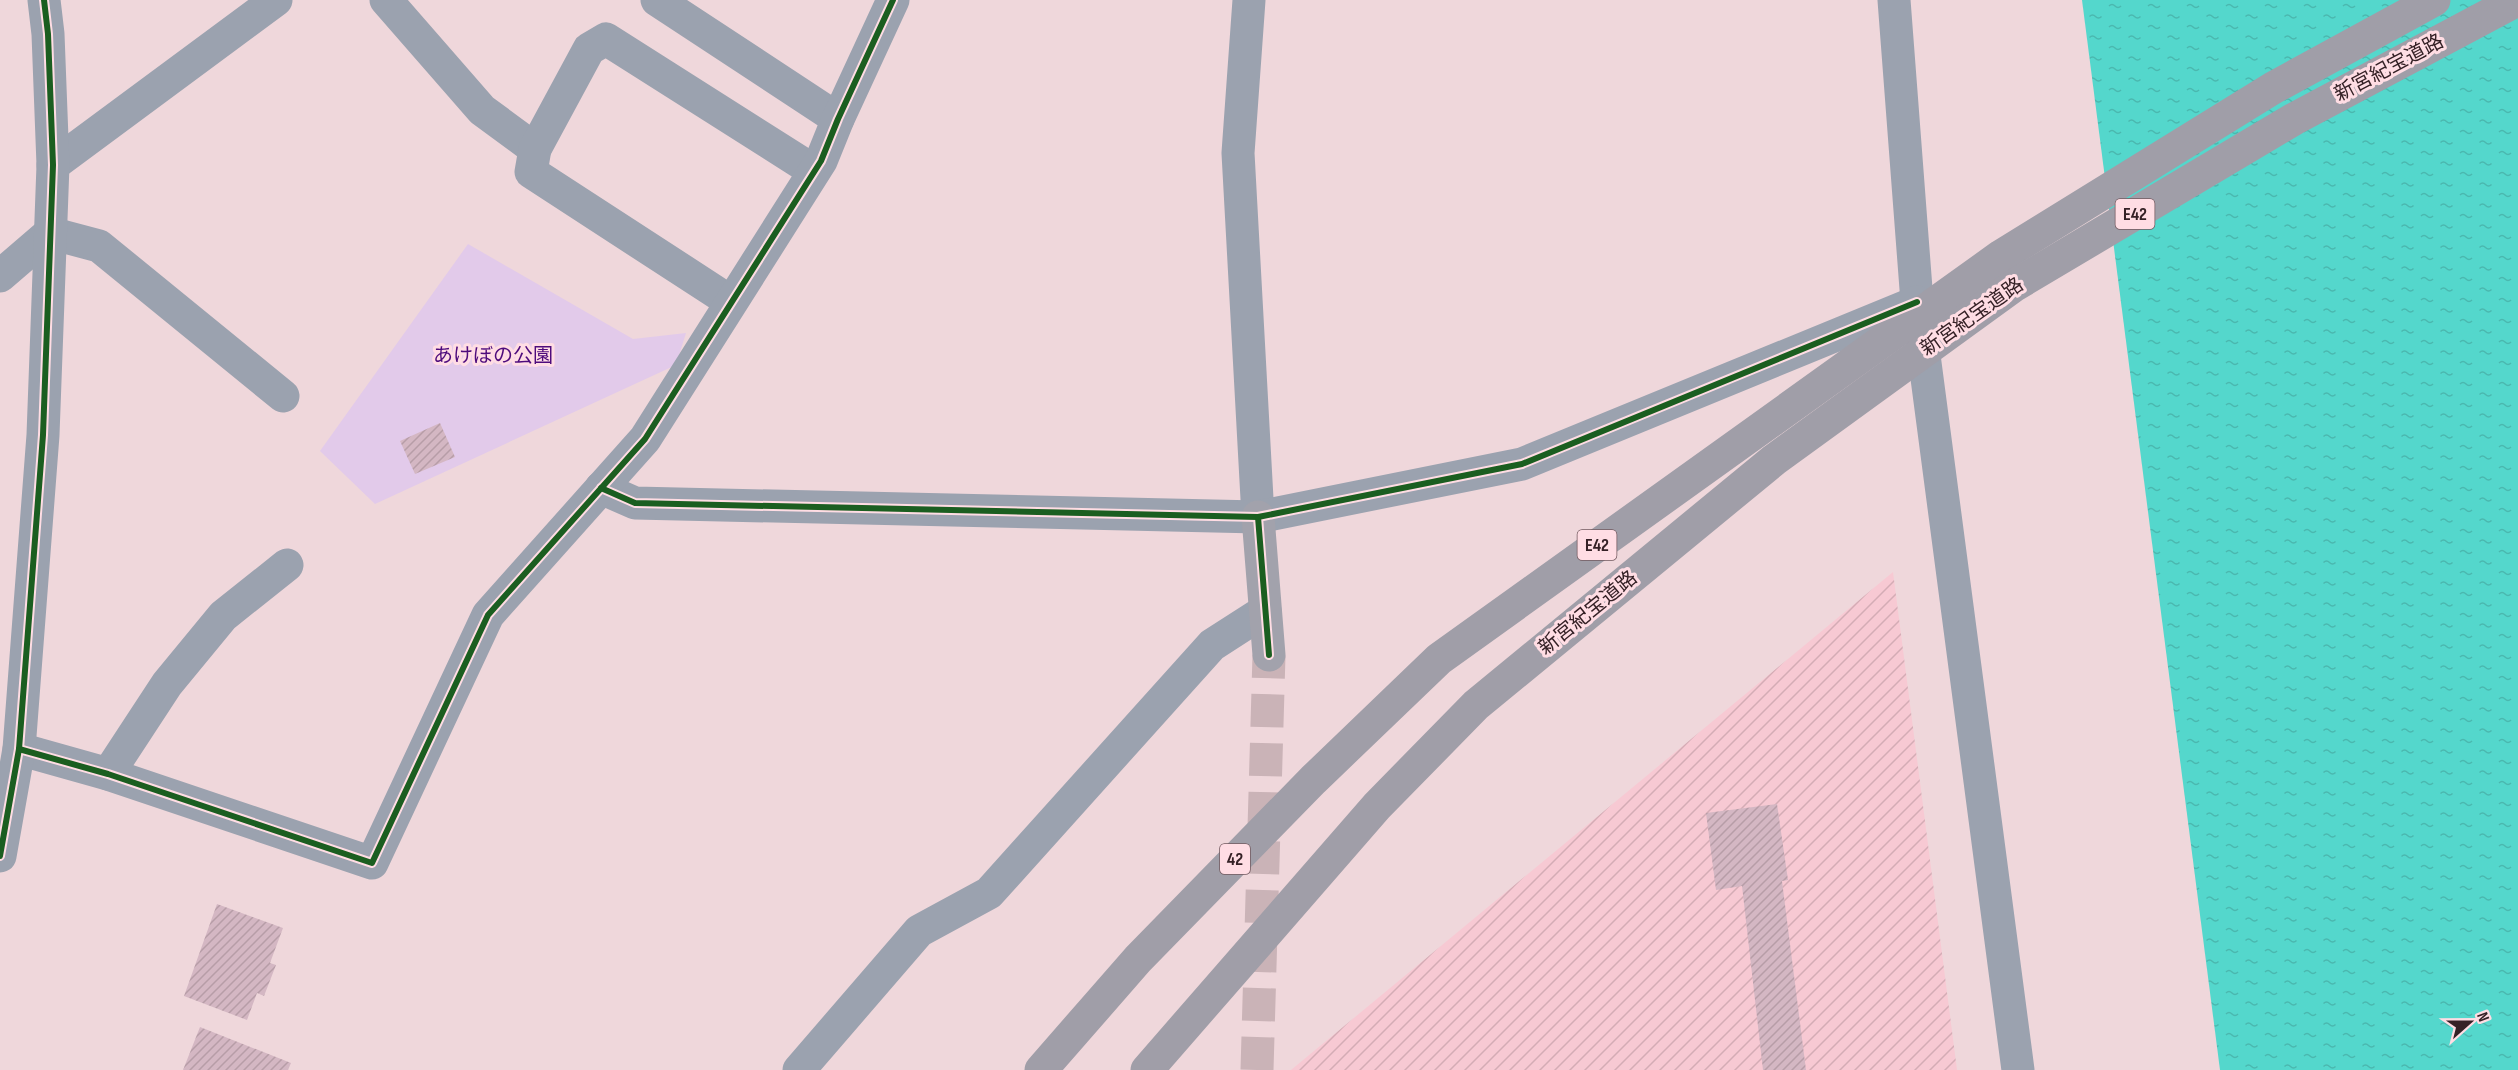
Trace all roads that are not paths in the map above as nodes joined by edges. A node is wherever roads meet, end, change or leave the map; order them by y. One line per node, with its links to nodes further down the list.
1 (44, 0): 12 (street)
2 (276, 0): 12 (street)
3 (386, 0): 11 (street)
4 (657, 0): 10 (street)
5 (892, 0): 10 (street)
6 (1249, 0): 20 (street)
7 (1894, 0): 17 (street)
8 (2434, 0): 24 (highway, 新宮紀宝道路 / E42)
9 (2517, 0): 30 (highway, 新宮紀宝道路 / E42)
10 (838, 119): 13 (street)
11 (535, 149): 13 (street); 16 (street)
12 (53, 165): 14 (street)
13 (814, 171): 16 (street)
14 (50, 233): 15 (street); 18 (street); 25 (street)
15 (0, 276)
16 (731, 302): 19 (street)
17 (1917, 302): 20 (street); 31 (street)
18 (283, 396)
19 (601, 488): 20 (street); 26 (street)
20 (1258, 517): 22 (main road)
21 (287, 565): 26 (street)
22 (1265, 611): 23 (main road); 28 (street)
23 (1269, 655)
24 (1439, 659): 29 (highway, 42)
25 (19, 749): 26 (street); 27 (street)
26 (108, 774)
27 (0, 856)
28 (799, 1070)
29 (1041, 1070)
30 (1147, 1070)
31 (2018, 1070)

